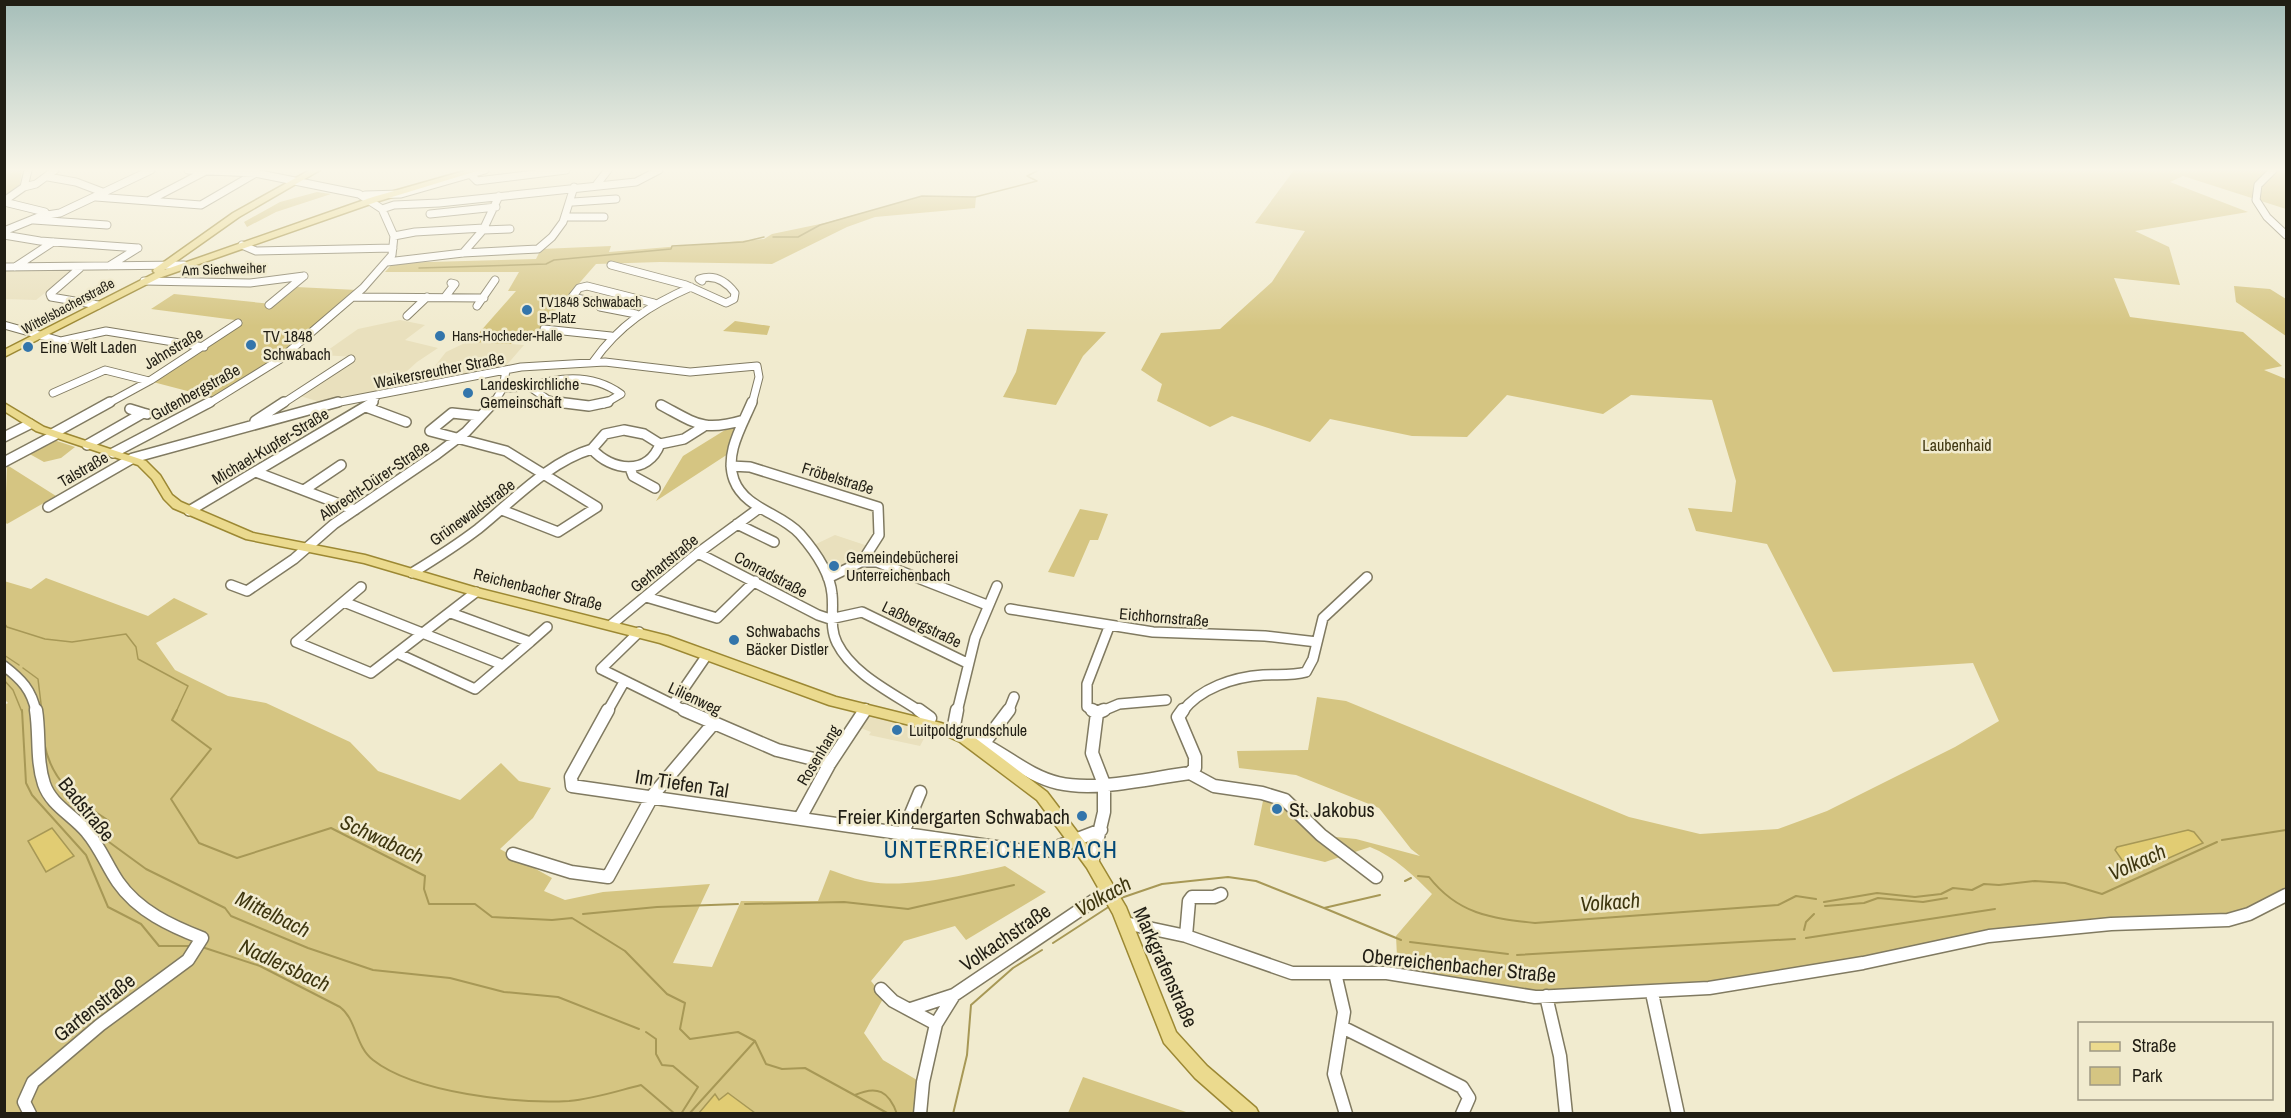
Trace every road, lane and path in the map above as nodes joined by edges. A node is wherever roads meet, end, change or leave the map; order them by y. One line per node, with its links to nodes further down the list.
1 (27, 222): 12 (street)
2 (65, 222): 9 (street)
3 (226, 222): 21 (main road)
4 (308, 222): 16 (main road)
5 (388, 222): 14 (street)
6 (488, 222): 10 (street)
7 (562, 222): 18 (street)
8 (2273, 222): 13 (street)
9 (107, 225)
10 (484, 229): 11 (street); 14 (street); 18 (street)
11 (510, 229)
12 (4, 233): 15 (street)
13 (2286, 235)
14 (394, 236): 17 (street)
15 (53, 242): 24 (street); 25 (street)
16 (243, 245): 17 (street); 22 (main road)
17 (393, 248): 19 (street)
18 (463, 253): 19 (street)
19 (387, 262): 31 (street, Gutenbergstraße)
20 (611, 265): 30 (street)
21 (163, 266): 22 (street); 25 (street); 28 (main road)
22 (184, 266): 28 (main road)
23 (4, 267): 24 (street)
24 (15, 267): 26 (street)
25 (107, 267): 26 (street)
26 (80, 268): 36 (street)
27 (495, 280): 34 (street)
28 (144, 281): 36 (main road, Wittelsbacherstraße); 37 (street, Am Siechweiher)
29 (451, 283): 33 (street)
30 (689, 287): 30 (street); 35 (street)
31 (352, 297): 32 (street); 69 (street, Gutenbergstraße)
32 (427, 297): 33 (street); 40 (street)
33 (445, 297): 34 (street)
34 (484, 298): 38 (street)
35 (654, 303): 39 (street); 39 (street)
36 (98, 305): 44 (main road, Wittelsbacherstraße)
37 (268, 305)
38 (477, 306)
39 (636, 314): 45 (street)
40 (407, 316)
41 (238, 323): 46 (street, Jahnstraße)
42 (4, 325): 44 (street)
43 (544, 329): 45 (street)
44 (40, 335): 46 (street); 47 (main road, Wittelsbacherstraße)
45 (611, 336): 49 (street)
46 (204, 347): 51 (street, Jahnstraße)
47 (4, 354)
48 (351, 359): 64 (street)
49 (593, 362): 50 (street, Waikersreuther Straße); 61 (street, Waikersreuther Straße)
50 (506, 370): 53 (street); 55 (street, Waikersreuther Straße)
51 (151, 380): 54 (street, Jahnstraße); 66 (street)
52 (530, 387): 52 (street); 53 (street)
53 (505, 388): 60 (street, Albrecht-Dürer-Straße)
54 (52, 393)
55 (376, 397): 58 (street, Michael-Kupfer-Straße); 64 (street, Waikersreuther Straße)
56 (661, 405): 65 (street)
57 (4, 406): 63 (main road)
58 (366, 407): 62 (street); 79 (street, Michael-Kupfer-Straße)
59 (130, 409): 71 (street)
60 (480, 416): 68 (street, Albrecht-Dürer-Straße); 68 (street, Albrecht-Dürer-Straße)
61 (744, 420): 65 (street); 77 (street)
62 (406, 423)
63 (30, 424): 66 (main road); 67 (street)
64 (246, 427): 74 (street, Waikersreuther Straße)
65 (703, 427): 70 (street)
66 (53, 434): 71 (main road); 75 (street)
67 (4, 437)
68 (458, 437): 80 (street); 85 (street, Albrecht-Dürer-Straße)
69 (133, 442): 73 (street, Gutenbergstraße); 74 (street)
70 (660, 444): 72 (street, Grünewaldstraße); 78 (street)
71 (87, 445): 73 (main road)
72 (592, 449): 78 (street); 80 (street, Grünewaldstraße)
73 (113, 453): 74 (main road)
74 (132, 458): 83 (street, Talstraße); 87 (main road, Reichenbacher Straße)
75 (4, 462)
76 (341, 465): 82 (street)
77 (731, 466): 84 (street); 92 (street, Fröbelstraße)
78 (630, 468): 81 (street)
79 (256, 472): 82 (street); 87 (street, Michael-Kupfer-Straße)
80 (548, 474): 86 (street, Grünewaldstraße); 86 (street)
81 (656, 488)
82 (304, 490): 85 (street)
83 (48, 507)
84 (758, 509): 88 (street, Gerhartstraße); 95 (street)
85 (355, 510): 90 (street, Albrecht-Dürer-Straße)
86 (502, 510): 93 (street, Grünewaldstraße)
87 (189, 511): 90 (main road, Reichenbacher Straße)
88 (737, 524): 89 (street); 91 (street, Gerhartstraße)
89 (774, 542)
90 (307, 548): 93 (main road, Reichenbacher Straße); 97 (street)
91 (698, 553): 96 (street, Conradstraße); 101 (street, Gerhartstraße)
92 (863, 560): 95 (street); 103 (street)
93 (412, 573): 100 (main road, Reichenbacher Straße)
94 (1367, 577): 113 (street)
95 (828, 578): 106 (street)
96 (755, 581): 101 (street); 106 (street, Conradstraße)
97 (231, 585)
98 (997, 586): 103 (street)
99 (362, 587): 102 (street)
100 (476, 592): 105 (street); 107 (main road, Reichenbacher Straße)
101 (646, 597): 107 (street, Gerhartstraße)
102 (344, 602): 111 (street); 114 (street)
103 (987, 605): 116 (street)
104 (1010, 609): 109 (street, Eichhornstraße)
105 (451, 613): 111 (street); 112 (street)
106 (830, 619): 116 (street, Laßbergstraße); 126 (street)
107 (611, 625): 110 (main road, Reichenbacher Straße)
108 (547, 627): 112 (street)
109 (1109, 627): 113 (street, Eichhornstraße); 124 (street)
110 (639, 632): 115 (main road, Reichenbacher Straße); 119 (street, Lilienweg)
111 (424, 633): 114 (street); 117 (street)
112 (530, 642): 117 (street)
113 (1317, 642): 130 (street)
114 (399, 654): 117 (street)
115 (707, 655): 122 (street); 123 (main road, Reichenbacher Straße)
116 (967, 663): 127 (street)
117 (503, 665)
118 (4, 666): 146 (street, Badstraße)
119 (624, 682): 122 (street, Lilienweg); 133 (street, Im Tiefen Tal)
120 (1014, 697): 128 (street)
121 (1166, 700): 124 (street)
122 (674, 703): 125 (street, Lilienweg)
123 (866, 709): 126 (main road, Reichenbacher Straße); 129 (street, Rosenhang)
124 (1097, 713): 131 (street)
125 (713, 724): 129 (street, Lilienweg); 133 (street)
126 (927, 724): 127 (main road, Reichenbacher Straße)
127 (959, 734): 128 (street); 137 (main road, Markgrafenstraße)
128 (984, 742): 131 (street)
129 (830, 763): 134 (street, Rosenhang)
130 (1190, 773): 131 (street); 140 (street)
131 (1104, 784): 135 (street)
132 (920, 792): 136 (street)
133 (653, 795): 134 (street, Im Tiefen Tal); 138 (street)
134 (800, 819): 136 (street, Im Tiefen Tal)
135 (1101, 830): 137 (street, Im Tiefen Tal); 139 (street)
136 (902, 835): 137 (street, Im Tiefen Tal)
137 (1074, 841): 139 (main road, Markgrafenstraße)
138 (513, 854)
139 (1092, 863): 141 (main road, Markgrafenstraße)
140 (1376, 878)
141 (1109, 893): 144 (main road, Markgrafenstraße); 150 (street, Volkachstraße)
142 (1221, 894): 145 (street)
143 (2286, 895): 149 (street, Oberreichenbacher Straße)
144 (1123, 918): 145 (street, Oberreichenbacher Straße); 157 (main road, Markgrafenstraße)
145 (1186, 936): 147 (street, Oberreichenbacher Straße)
146 (198, 944): 155 (street, Gartenstraße)
147 (1335, 974): 151 (street, Oberreichenbacher Straße); 154 (street)
148 (881, 989): 152 (street)
149 (1652, 993): 151 (street, Oberreichenbacher Straße); 161 (street)
150 (954, 995): 152 (street, Volkachstraße); 153 (street, Volkachstraße)
151 (1546, 996): 160 (street)
152 (910, 1009): 153 (street)
153 (936, 1024): 156 (street, Volkachstraße)
154 (1344, 1028): 158 (street); 159 (street)
155 (30, 1113)
156 (920, 1113)
157 (1250, 1113)
158 (1346, 1113)
159 (1462, 1113)
160 (1566, 1113)
161 (1678, 1113)

